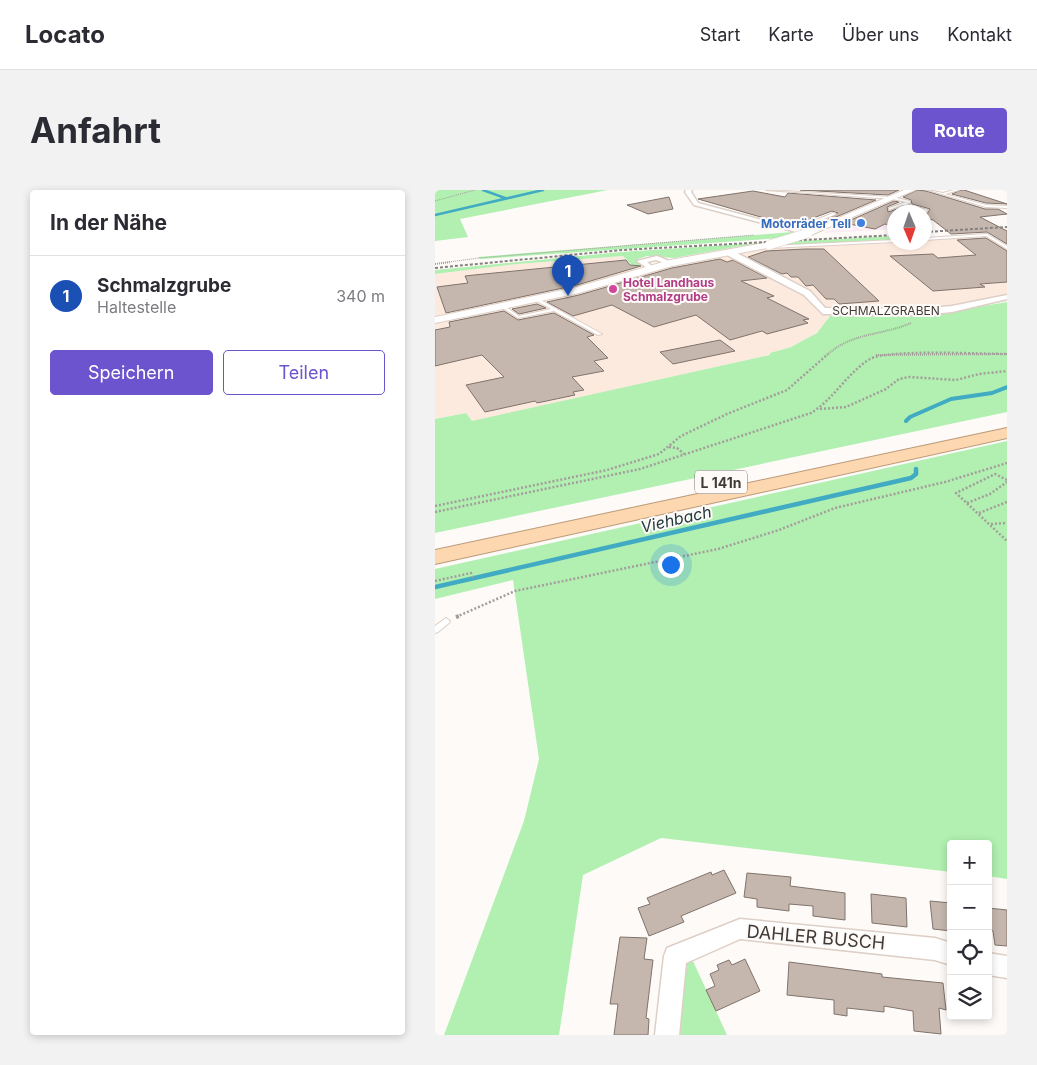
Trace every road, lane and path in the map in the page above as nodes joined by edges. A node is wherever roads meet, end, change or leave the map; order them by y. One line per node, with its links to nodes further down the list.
1 (475, 190): 9 (path)
2 (689, 190): 14 (street)
3 (767, 190): 8 (lane)
4 (929, 190): 7 (lane)
5 (958, 190): 7 (lane)
6 (909, 191): 8 (main road)
7 (942, 193): 12 (lane)
8 (893, 194): 10 (lane); 15 (main road)
9 (435, 201)
10 (901, 204): 11 (lane)
11 (905, 205)
12 (1007, 207)
13 (833, 214): 14 (lane)
14 (794, 230): 15 (street)
15 (808, 234): 19 (main road, bridge)
16 (763, 235): 22 (path)
17 (932, 239): 20 (lane)
18 (887, 241): 19 (lane)
19 (758, 247): 21 (main road)
20 (1007, 248)
21 (728, 252): 23 (street, SCHMALZGRABEN); 24 (main road)
22 (435, 264)
23 (1007, 297)
24 (536, 299): 25 (main road); 26 (lane)
25 (503, 306): 26 (lane); 27 (main road)
26 (555, 309): 29 (lane)
27 (435, 320)
28 (915, 322): 35 (path)
29 (601, 334)
30 (1007, 354): 32 (path)
31 (1007, 371): 32 (path)
32 (820, 409): 36 (path)
33 (1007, 421): 49 (highway, L 141n)
34 (1007, 433): 50 (highway, L 141n)
35 (669, 447): 36 (path); 41 (path)
36 (684, 454): 42 (path)
37 (1007, 462): 53 (path)
38 (1007, 481): 40 (path); 40 (path)
39 (1007, 502): 43 (path)
40 (967, 503): 43 (path)
41 (435, 506)
42 (435, 512)
43 (979, 513): 45 (path)
44 (1007, 523): 45 (path)
45 (990, 524): 46 (path)
46 (1001, 536): 47 (path); 48 (path)
47 (1007, 536)
48 (1007, 541)
49 (435, 542)
50 (435, 557)
51 (473, 578): 52 (path)
52 (435, 581)
53 (446, 621): 54 (lane)
54 (435, 630)
55 (947, 953): 58 (street, DAHLER BUSCH)
56 (992, 965): 57 (street)
57 (1007, 967)
58 (667, 1035)

